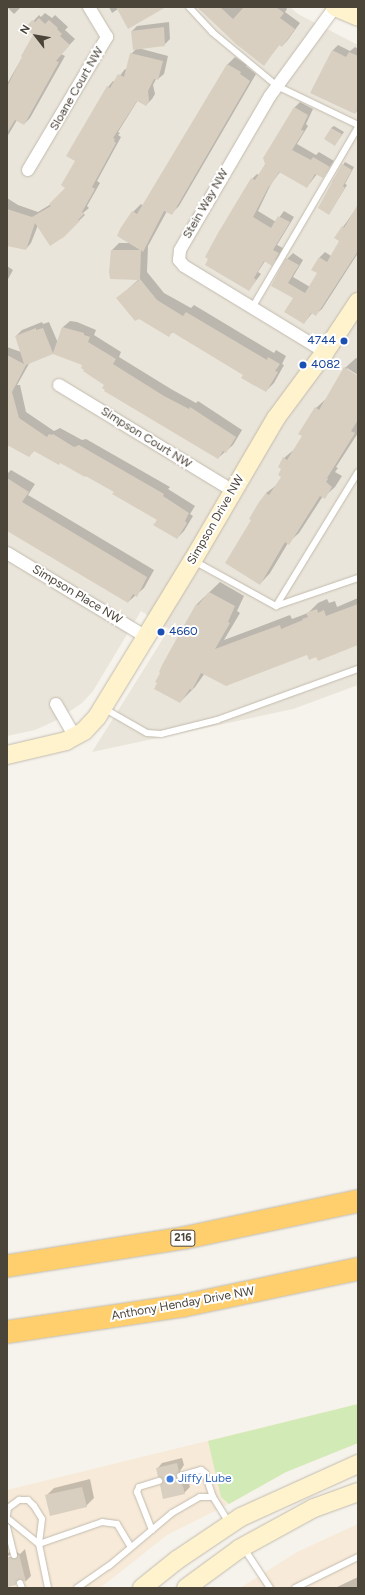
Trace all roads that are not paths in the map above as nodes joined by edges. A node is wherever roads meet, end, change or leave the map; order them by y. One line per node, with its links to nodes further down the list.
1 (89, 7): 7 (street, Sloane Court NW)
2 (189, 7): 5 (lane)
3 (335, 7): 4 (street); 5 (street, Stein Way NW)
4 (358, 17)
5 (277, 86): 6 (lane); 9 (street, Stein Way NW)
6 (358, 126): 9 (lane)
7 (28, 170)
8 (358, 302): 10 (street, Simpson Drive NW)
9 (252, 308): 10 (street, Stein Way NW)
10 (325, 352): 13 (street, Simpson Drive NW)
11 (59, 385): 13 (street, Simpson Court NW)
12 (357, 476): 17 (lane)
13 (233, 491): 15 (street, Simpson Drive NW)
14 (7, 553): 18 (street, Simpson Place NW)
15 (193, 560): 17 (lane); 18 (street, Simpson Drive NW)
16 (358, 578): 17 (lane)
17 (276, 606)
18 (146, 637): 21 (street, Simpson Drive NW)
19 (358, 669): 21 (lane)
20 (56, 704): 22 (street)
21 (103, 708): 22 (street, Simpson Drive NW)
22 (75, 737): 23 (street, Simpson Drive NW)
23 (7, 755)
24 (358, 1201): 25 (highway, 216)
25 (7, 1266)
26 (358, 1269): 27 (highway, Anthony Henday Drive NW)
27 (37, 1328): 28 (highway, Anthony Henday Drive NW); 29 (highway)
28 (7, 1332)
29 (7, 1335)
30 (358, 1464): 37 (street)
31 (180, 1476): 34 (lane)
32 (159, 1482): 39 (lane)
33 (358, 1492): 41 (street)
34 (213, 1497): 37 (lane); 39 (lane)
35 (7, 1515): 40 (lane)
36 (7, 1518): 40 (lane)
37 (230, 1524): 47 (street)
38 (7, 1526): 43 (lane)
39 (152, 1530): 42 (lane)
40 (39, 1544): 42 (lane); 45 (lane)
41 (243, 1546): 48 (street); 49 (lane)
42 (131, 1548): 46 (lane)
43 (14, 1555)
44 (358, 1557): 50 (lane)
45 (48, 1588)
46 (77, 1588)
47 (142, 1588)
48 (186, 1588)
49 (270, 1588)
50 (295, 1588)

